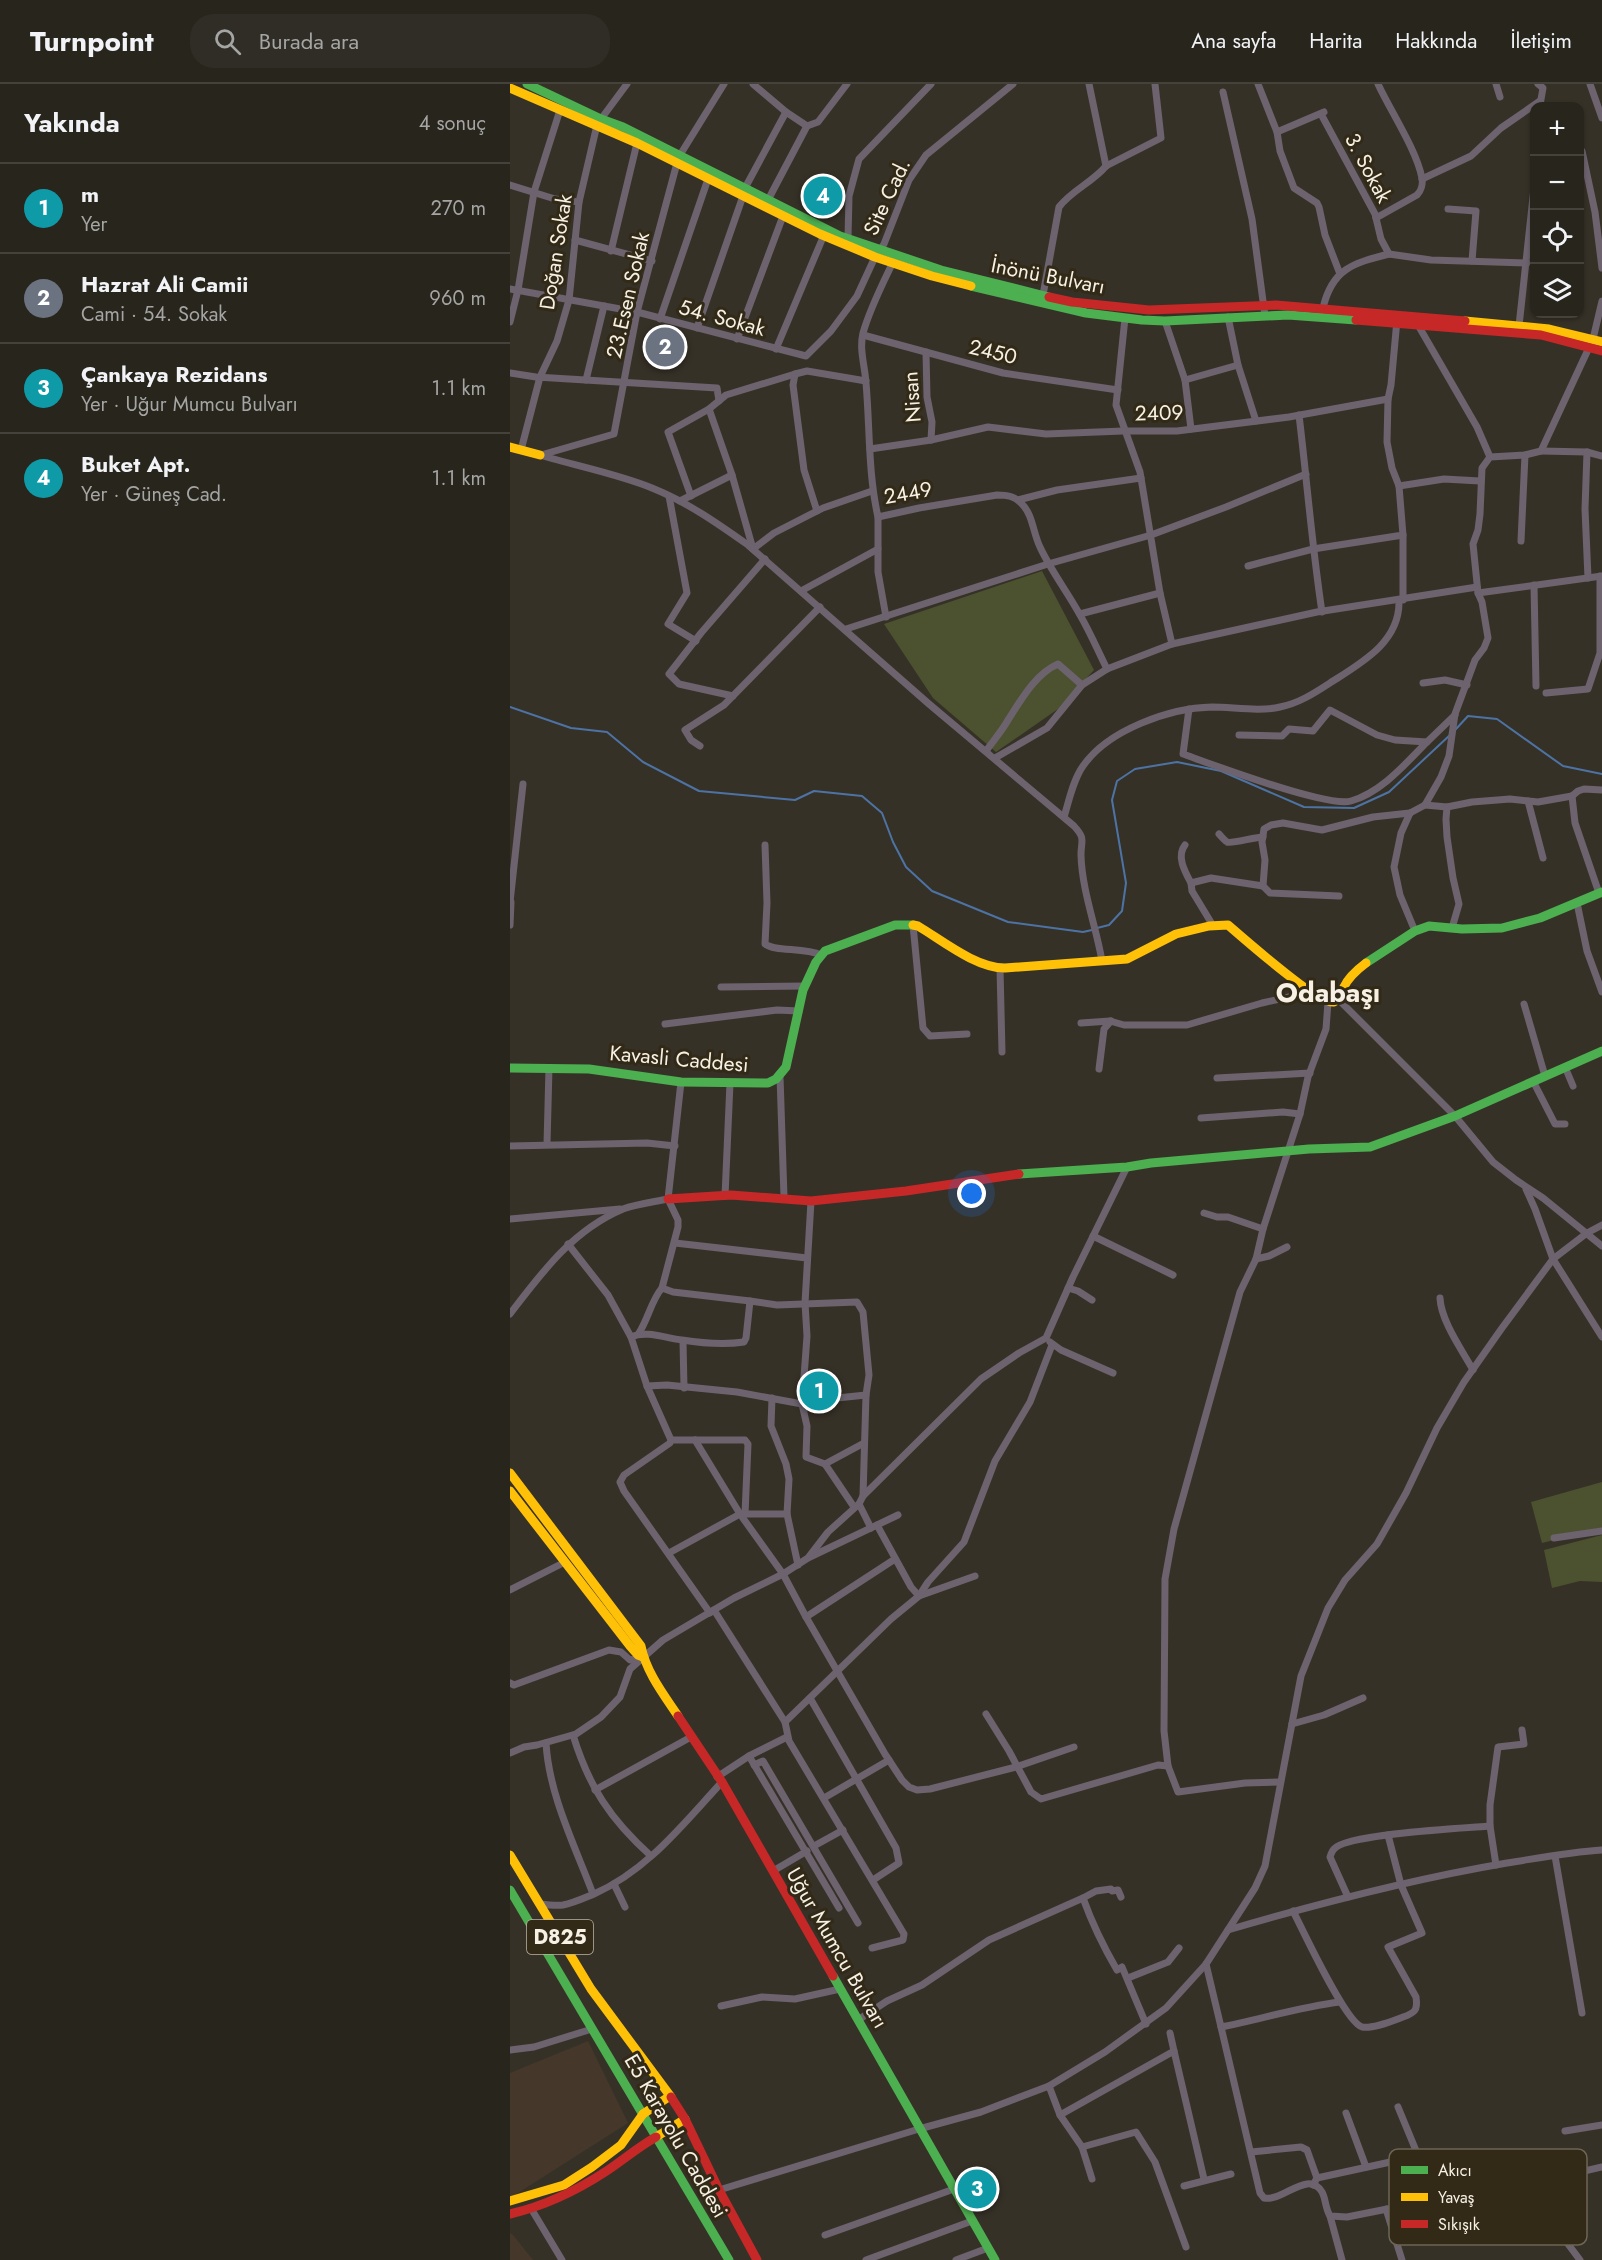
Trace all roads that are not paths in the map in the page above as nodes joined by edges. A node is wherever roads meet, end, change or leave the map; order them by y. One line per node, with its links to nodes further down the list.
1 (527, 84): 23 (main road, İnönü Bulvarı)
2 (627, 84): 23 (street)
3 (724, 84): 28 (street, 23.Esen Sokak)
4 (753, 84): 21 (street)
5 (846, 84): 24 (street)
6 (931, 84): 42 (street)
7 (1013, 84): 45 (street, Site Cad.)
8 (1089, 84): 29 (street)
9 (1155, 84): 29 (street)
10 (1258, 84): 25 (street)
11 (1378, 84): 31 (street)
12 (1496, 84): 17 (street)
13 (1590, 84): 22 (street)
14 (1543, 85): 18 (street)
15 (510, 88): 19 (main road)
16 (1223, 92): 59 (street)
17 (1500, 97)
18 (1540, 102)
19 (560, 110): 23 (main road); 33 (street)
20 (1530, 110): 31 (street)
21 (786, 112): 24 (street); 34 (street)
22 (1602, 118)
23 (599, 122): 26 (main road); 28 (main road, İnönü Bulvarı); 36 (street, Doğan Sokak)
24 (807, 126): 35 (street)
25 (1277, 132): 40 (street, 3. Sokak); 52 (street)
26 (637, 143): 28 (main road); 44 (street)
27 (1583, 156): 51 (street)
28 (679, 159): 30 (main road); 34 (main road, İnönü Bulvarı); 48 (street, 23.Esen Sokak)
29 (1106, 166): 54 (street)
30 (708, 179): 34 (main road); 63 (street)
31 (1422, 179): 40 (street)
32 (510, 185): 33 (street)
33 (534, 192): 36 (street); 53 (street)
34 (744, 192): 35 (main road, İnönü Bulvarı); 39 (main road); 69 (street)
35 (768, 200): 42 (main road, İnönü Bulvarı)
36 (579, 202): 43 (street, Doğan Sokak)
37 (1448, 209): 49 (street)
38 (1532, 210): 50 (street)
39 (783, 216): 41 (main road); 71 (street)
40 (1377, 218): 46 (street, 3. Sokak)
41 (824, 235): 45 (main road); 73 (street)
42 (848, 238): 45 (main road, İnönü Bulvarı)
43 (575, 240): 44 (street); 55 (street, Doğan Sokak)
44 (611, 251): 48 (street)
45 (878, 254): 47 (main road, İnönü Bulvarı); 76 (street)
46 (1389, 254): 49 (street); 52 (street)
47 (894, 259): 54 (main road, İnönü Bulvarı); 62 (main road, İnönü Bulvarı); 70 (street, 2449)
48 (652, 261): 60 (street, 23.Esen Sokak)
49 (1472, 261): 50 (street)
50 (1527, 263): 68 (street)
51 (1602, 268)
52 (1340, 274): 58 (street)
53 (514, 290): 55 (street, 54. Sokak); 66 (street)
54 (1043, 296): 59 (main road, İnönü Bulvarı)
55 (569, 300): 57 (street, 54. Sokak); 81 (street, Doğan Sokak)
56 (1602, 301): 72 (street)
57 (604, 306): 60 (street, 54. Sokak); 82 (street)
58 (1323, 308): 59 (main road, İnönü Bulvarı); 64 (main road, İnönü Bulvarı)
59 (1264, 311): 61 (main road, İnönü Bulvarı); 64 (main road, İnönü Bulvarı)
60 (636, 312): 63 (street, 54. Sokak); 85 (street, 23.Esen Sokak)
61 (1228, 317): 65 (main road, İnönü Bulvarı); 77 (street)
62 (1125, 318): 65 (main road, İnönü Bulvarı); 86 (street)
63 (660, 319): 69 (street, 54. Sokak)
64 (1397, 320): 67 (main road, İnönü Bulvarı); 68 (main road, İnönü Bulvarı); 87 (street)
65 (1165, 321): 83 (street)
66 (510, 322)
67 (1418, 326): 72 (main road, İnönü Bulvarı); 103 (street)
68 (1519, 326): 72 (main road, İnönü Bulvarı)
69 (697, 328): 71 (street, 54. Sokak)
70 (863, 335): 75 (street, 2450); 84 (street, 2449)
71 (737, 339): 73 (street, 54. Sokak)
72 (1595, 343): 74 (main road, İnönü Bulvarı); 98 (street)
73 (776, 349): 76 (street, 54. Sokak)
74 (1602, 351)
75 (926, 352): 86 (street, 2450); 94 (street, Nisan)
76 (806, 356): 78 (street)
77 (1238, 365): 83 (street); 91 (street)
78 (807, 371): 80 (street); 84 (street)
79 (510, 373): 81 (street)
80 (795, 374): 88 (street); 114 (street)
81 (540, 377): 82 (street); 97 (street, Doğan Sokak)
82 (586, 380): 85 (street)
83 (1185, 380): 92 (street)
84 (866, 381): 96 (street, 2449)
85 (625, 383): 88 (street); 100 (street, 23.Esen Sokak)
86 (1118, 390): 93 (street)
87 (1388, 399): 90 (street, 2409); 108 (street)
88 (719, 401): 89 (street)
89 (709, 409): 105 (street); 111 (street)
90 (1299, 415): 91 (street, 2409); 104 (street)
91 (1256, 421): 92 (street, 2409)
92 (1191, 429): 93 (street, 2409)
93 (1124, 431): 94 (street, 2409); 106 (street)
94 (931, 440): 96 (street, 2409)
95 (510, 447): 97 (main road)
96 (870, 449): 109 (street, 2449)
97 (521, 450): 100 (main road)
98 (1540, 451): 99 (street); 101 (street)
99 (1587, 452): 102 (street); 126 (street)
100 (540, 455): 110 (street)
101 (1525, 455): 103 (street); 118 (street)
102 (1602, 456)
103 (1490, 457): 107 (street)
104 (1306, 474): 116 (street); 121 (street)
105 (732, 475): 111 (street); 119 (street)
106 (1141, 478): 112 (street); 116 (street)
107 (1480, 480): 108 (street); 128 (street)
108 (1399, 486): 117 (street)
109 (872, 491): 114 (street); 115 (street, 2449)
110 (669, 496): 113 (street); 137 (street)
111 (691, 496): 113 (street)
112 (1018, 500): 115 (street, 2449); 123 (street)
113 (680, 501): 119 (street)
114 (817, 511): 119 (street)
115 (878, 517): 120 (street)
116 (1151, 535): 123 (street); 130 (street)
117 (1403, 535): 121 (street); 131 (street)
118 (1521, 541)
119 (753, 549): 122 (street)
120 (878, 549): 129 (street); 135 (street)
121 (1313, 549): 124 (street); 133 (street)
122 (765, 559): 129 (street); 137 (street)
123 (1048, 564): 134 (street); 135 (street)
124 (1248, 566)
125 (1601, 576): 126 (street); 144 (street)
126 (1588, 578): 127 (street)
127 (1534, 585): 128 (street); 143 (street)
128 (1477, 590): 131 (street); 141 (street)
129 (801, 591): 132 (street)
130 (1160, 593): 134 (street); 138 (street)
131 (1401, 600): 133 (street); 146 (street)
132 (820, 607): 136 (street); 145 (street)
133 (1322, 612): 138 (street)
134 (1080, 614): 139 (street)
135 (886, 617): 136 (street)
136 (846, 629): 151 (street)
137 (696, 641): 145 (street)
138 (1172, 644): 139 (street)
139 (1107, 669): 142 (street)
140 (1423, 683): 141 (street)
141 (1467, 685): 147 (street)
142 (1082, 686): 151 (street); 152 (street)
143 (1536, 686)
144 (1546, 693)
145 (733, 696): 150 (street)
146 (1189, 709): 149 (street); 160 (street)
147 (1455, 714): 149 (street); 157 (street)
148 (1239, 735): 149 (street)
149 (1427, 742)
150 (700, 746)
151 (986, 751): 152 (street)
152 (995, 758): 160 (street)
153 (523, 784): 170 (street)
154 (1602, 790): 155 (street)
155 (1572, 795): 156 (street); 168 (street)
156 (1528, 801): 158 (street); 165 (street)
157 (1425, 806): 158 (street); 159 (street)
158 (1447, 807): 175 (street)
159 (1410, 813): 162 (street); 176 (street)
160 (1064, 817): 178 (street)
161 (1219, 834): 162 (street)
162 (1263, 837): 167 (street)
163 (765, 845): 177 (street)
164 (1185, 845): 166 (street)
165 (1543, 858)
166 (1191, 883): 167 (street); 172 (street)
167 (1263, 886): 169 (street)
168 (1601, 893): 171 (main road)
169 (1339, 896)
170 (511, 902): 174 (street)
171 (1577, 903): 175 (main road); 182 (street)
172 (1212, 924): 178 (main road); 183 (main road)
173 (913, 925): 177 (main road); 179 (main road); 190 (street)
174 (510, 926)
175 (1452, 928): 176 (main road)
176 (1415, 931): 184 (main road)
177 (821, 955): 180 (main road)
178 (1102, 961): 179 (main road)
179 (1000, 968): 192 (street)
180 (805, 986): 181 (street); 186 (main road)
181 (721, 987)
182 (1602, 992)
183 (1314, 995): 184 (main road); 187 (street)
184 (1333, 1000): 197 (street); 206 (street)
185 (1524, 1004): 199 (street)
186 (799, 1011): 189 (street); 198 (main road)
187 (1111, 1021): 188 (street); 196 (street)
188 (1081, 1023)
189 (665, 1024)
190 (967, 1034)
191 (1602, 1051): 193 (main road)
192 (1002, 1052)
193 (1565, 1067): 199 (main road); 204 (street)
194 (510, 1068): 195 (main road, Kavasli Caddesi)
195 (549, 1068): 201 (main road, Kavasli Caddesi); 209 (street)
196 (1099, 1069)
197 (1310, 1073): 200 (street); 205 (street)
198 (780, 1076): 203 (main road, Kavasli Caddesi); 216 (street)
199 (1545, 1076): 202 (main road)
200 (1217, 1078)
201 (681, 1082): 203 (main road, Kavasli Caddesi); 211 (street)
202 (1533, 1082): 206 (main road); 208 (street)
203 (729, 1083): 215 (street)
204 (1573, 1086)
205 (1300, 1114): 207 (street); 212 (street)
206 (1455, 1116): 212 (main road); 214 (street)
207 (1201, 1118)
208 (1565, 1124)
209 (547, 1144): 210 (street); 211 (street)
210 (510, 1146)
211 (675, 1146): 217 (street)
212 (1287, 1151): 213 (main road); 223 (street)
213 (1127, 1167): 218 (main road); 225 (street)
214 (1525, 1186): 224 (street); 232 (street)
215 (725, 1196): 216 (main road); 217 (main road)
216 (784, 1197): 218 (main road)
217 (668, 1199): 219 (street); 226 (street)
218 (811, 1201): 230 (street)
219 (626, 1208): 221 (street); 227 (street)
220 (1204, 1213): 223 (street)
221 (510, 1219)
222 (1602, 1225): 224 (street)
223 (1263, 1228): 231 (street)
224 (1587, 1233): 228 (street); 232 (street)
225 (1094, 1236): 233 (street); 235 (street)
226 (675, 1243): 230 (street); 234 (street)
227 (568, 1244): 240 (street); 242 (street)
228 (1602, 1245)
229 (1287, 1247): 231 (street)
230 (807, 1258): 239 (street)
231 (1256, 1259): 297 (street)
232 (1553, 1259): 243 (street); 247 (street)
233 (1173, 1275)
234 (662, 1288): 238 (street); 241 (street)
235 (1068, 1288): 237 (street); 244 (street)
236 (1440, 1298): 247 (street)
237 (1092, 1300)
238 (750, 1301): 239 (street); 245 (street)
239 (805, 1303): 251 (street); 253 (street)
240 (510, 1314)
241 (639, 1333): 242 (street); 245 (street)
242 (631, 1336): 249 (street)
243 (1602, 1337)
244 (1046, 1338): 246 (street); 260 (street)
245 (683, 1341): 250 (street)
246 (1052, 1344): 248 (street); 276 (street)
247 (1473, 1370): 286 (street)
248 (1113, 1373)
249 (647, 1386): 250 (street); 254 (street)
250 (684, 1388): 252 (street)
251 (866, 1395): 253 (street); 256 (street)
252 (772, 1398): 253 (street); 263 (street)
253 (802, 1404): 257 (street)
254 (671, 1440): 255 (street); 268 (street)
255 (695, 1440): 262 (street); 262 (street)
256 (864, 1443): 257 (street); 260 (street)
257 (825, 1464): 261 (street)
258 (510, 1473): 279 (main road, Uğur Mumcu Bulvarı)
259 (510, 1492): 271 (main road, Uğur Mumcu Bulvarı)
260 (863, 1496): 261 (street)
261 (857, 1505): 265 (street); 269 (street)
262 (742, 1514): 263 (street); 268 (street); 273 (street)
263 (788, 1514): 272 (street)
264 (898, 1515): 265 (street)
265 (874, 1526): 269 (street); 270 (street)
266 (1602, 1531): 267 (street)
267 (1554, 1538)
268 (669, 1553): 277 (street)
269 (808, 1558): 272 (street)
270 (896, 1559): 276 (street); 278 (street)
271 (565, 1562): 275 (street); 279 (main road, Uğur Mumcu Bulvarı)
272 (798, 1565): 273 (street)
273 (783, 1574): 277 (street); 278 (street)
274 (975, 1576): 276 (street)
275 (510, 1590)
276 (919, 1596): 280 (street)
277 (712, 1611): 279 (street); 285 (street)
278 (806, 1617): 280 (street)
279 (643, 1657): 281 (street); 288 (street); 289 (main road, Uğur Mumcu Bulvarı)
280 (837, 1670): 282 (street); 295 (street)
281 (510, 1683)
282 (810, 1698): 285 (street); 300 (street)
283 (1363, 1698): 286 (street)
284 (986, 1714): 298 (street)
285 (785, 1722): 290 (street)
286 (1292, 1724): 301 (street)
287 (1522, 1730): 304 (street)
288 (573, 1735): 291 (street); 302 (street)
289 (691, 1737): 299 (main road, Uğur Mumcu Bulvarı); 302 (street)
290 (787, 1737): 294 (street); 303 (street)
291 (546, 1743): 293 (street); 318 (street)
292 (1074, 1747): 298 (street)
293 (510, 1753)
294 (749, 1756): 296 (street); 299 (street)
295 (889, 1760): 298 (street); 300 (street)
296 (754, 1765): 307 (street); 309 (street)
297 (1168, 1766): 298 (street); 301 (street)
298 (1016, 1767)
299 (719, 1779): 311 (street); 314 (main road, Uğur Mumcu Bulvarı)
300 (856, 1779): 303 (street); 315 (street)
301 (1281, 1782): 328 (street)
302 (595, 1790): 311 (street)
303 (824, 1798): 305 (street)
304 (1490, 1826): 306 (street); 313 (street)
305 (843, 1830): 307 (street); 315 (street)
306 (1388, 1834): 317 (street); 322 (street)
307 (814, 1847): 309 (street); 309 (street); 327 (street)
308 (1602, 1850): 312 (street)
309 (807, 1851): 314 (street); 325 (street)
310 (510, 1855): 323 (main road, D825)
311 (651, 1856): 316 (street)
312 (1555, 1856): 313 (street); 336 (street)
313 (1496, 1865): 317 (street)
314 (772, 1871): 333 (main road, Uğur Mumcu Bulvarı)
315 (873, 1880): 329 (street)
316 (614, 1884): 318 (street); 324 (street)
317 (1401, 1885): 322 (street); 334 (street)
318 (593, 1894): 323 (street)
319 (511, 1896): 340 (main road, D825)
320 (1083, 1898): 321 (street); 332 (street); 337 (street)
321 (1121, 1898)
322 (1348, 1898): 326 (street)
323 (540, 1905): 345 (main road, E5 Karayolu Caddesi / D825)
324 (625, 1907)
325 (839, 1908)
326 (1293, 1911): 328 (street); 334 (street)
327 (858, 1923)
328 (1228, 1930): 331 (street)
329 (872, 1948)
330 (1179, 1948): 332 (street)
331 (1206, 1964): 338 (street); 339 (street)
332 (1128, 1978): 338 (street)
333 (840, 1989): 335 (street); 337 (main road, Uğur Mumcu Bulvarı)
334 (1340, 2002): 339 (street)
335 (721, 2006)
336 (1582, 2013)
337 (858, 2020): 352 (main road, Uğur Mumcu Bulvarı)
338 (1146, 2024): 344 (street)
339 (1221, 2027): 357 (street)
340 (592, 2029): 342 (street); 348 (main road, E5 Karayolu Caddesi / D825)
341 (1170, 2033): 343 (street)
342 (510, 2050)
343 (1174, 2051): 349 (street); 364 (street)
344 (1049, 2086): 349 (street); 352 (street)
345 (670, 2096): 348 (main road); 350 (main road, E5 Karayolu Caddesi / D825)
346 (1398, 2107): 356 (street)
347 (1346, 2113): 359 (street)
348 (643, 2114): 354 (main road, E5 Karayolu Caddesi / D825); 369 (main road)
349 (1060, 2115): 355 (street)
350 (685, 2120): 354 (main road); 368 (main road, E5 Karayolu Caddesi / D825)
351 (1602, 2125): 353 (street)
352 (919, 2128): 367 (main road, Uğur Mumcu Bulvarı); 368 (street)
353 (1565, 2131)
354 (656, 2137): 372 (main road); 383 (main road, E5 Karayolu Caddesi / D825)
355 (1082, 2146): 363 (street); 380 (street)
356 (1415, 2149)
357 (1251, 2152): 365 (street); 365 (street)
358 (1389, 2162): 359 (street)
359 (1366, 2167): 365 (street)
360 (1602, 2167): 361 (street)
361 (1587, 2170)
362 (1231, 2174): 364 (street)
363 (1092, 2179)
364 (1204, 2179): 366 (street)
365 (1315, 2181): 374 (street)
366 (1184, 2186)
367 (954, 2189): 376 (main road, Uğur Mumcu Bulvarı); 377 (street)
368 (719, 2190): 384 (main road, E5 Karayolu Caddesi / D825)
369 (510, 2201)
370 (1389, 2208): 371 (street)
371 (1386, 2209): 374 (street); 375 (street)
372 (532, 2210): 373 (main road); 382 (street)
373 (510, 2214)
374 (1330, 2216): 388 (street)
375 (1389, 2219)
376 (972, 2221): 381 (main road, Uğur Mumcu Bulvarı); 385 (street)
377 (825, 2235)
378 (1397, 2245): 389 (street)
379 (1569, 2245): 390 (street)
380 (1186, 2247)
381 (988, 2248): 386 (street); 387 (main road, Uğur Mumcu Bulvarı)
382 (562, 2260)
383 (729, 2260)
384 (757, 2260)
385 (866, 2260)
386 (956, 2260)
387 (994, 2260)
388 (1342, 2260)
389 (1402, 2260)
390 (1580, 2260)

